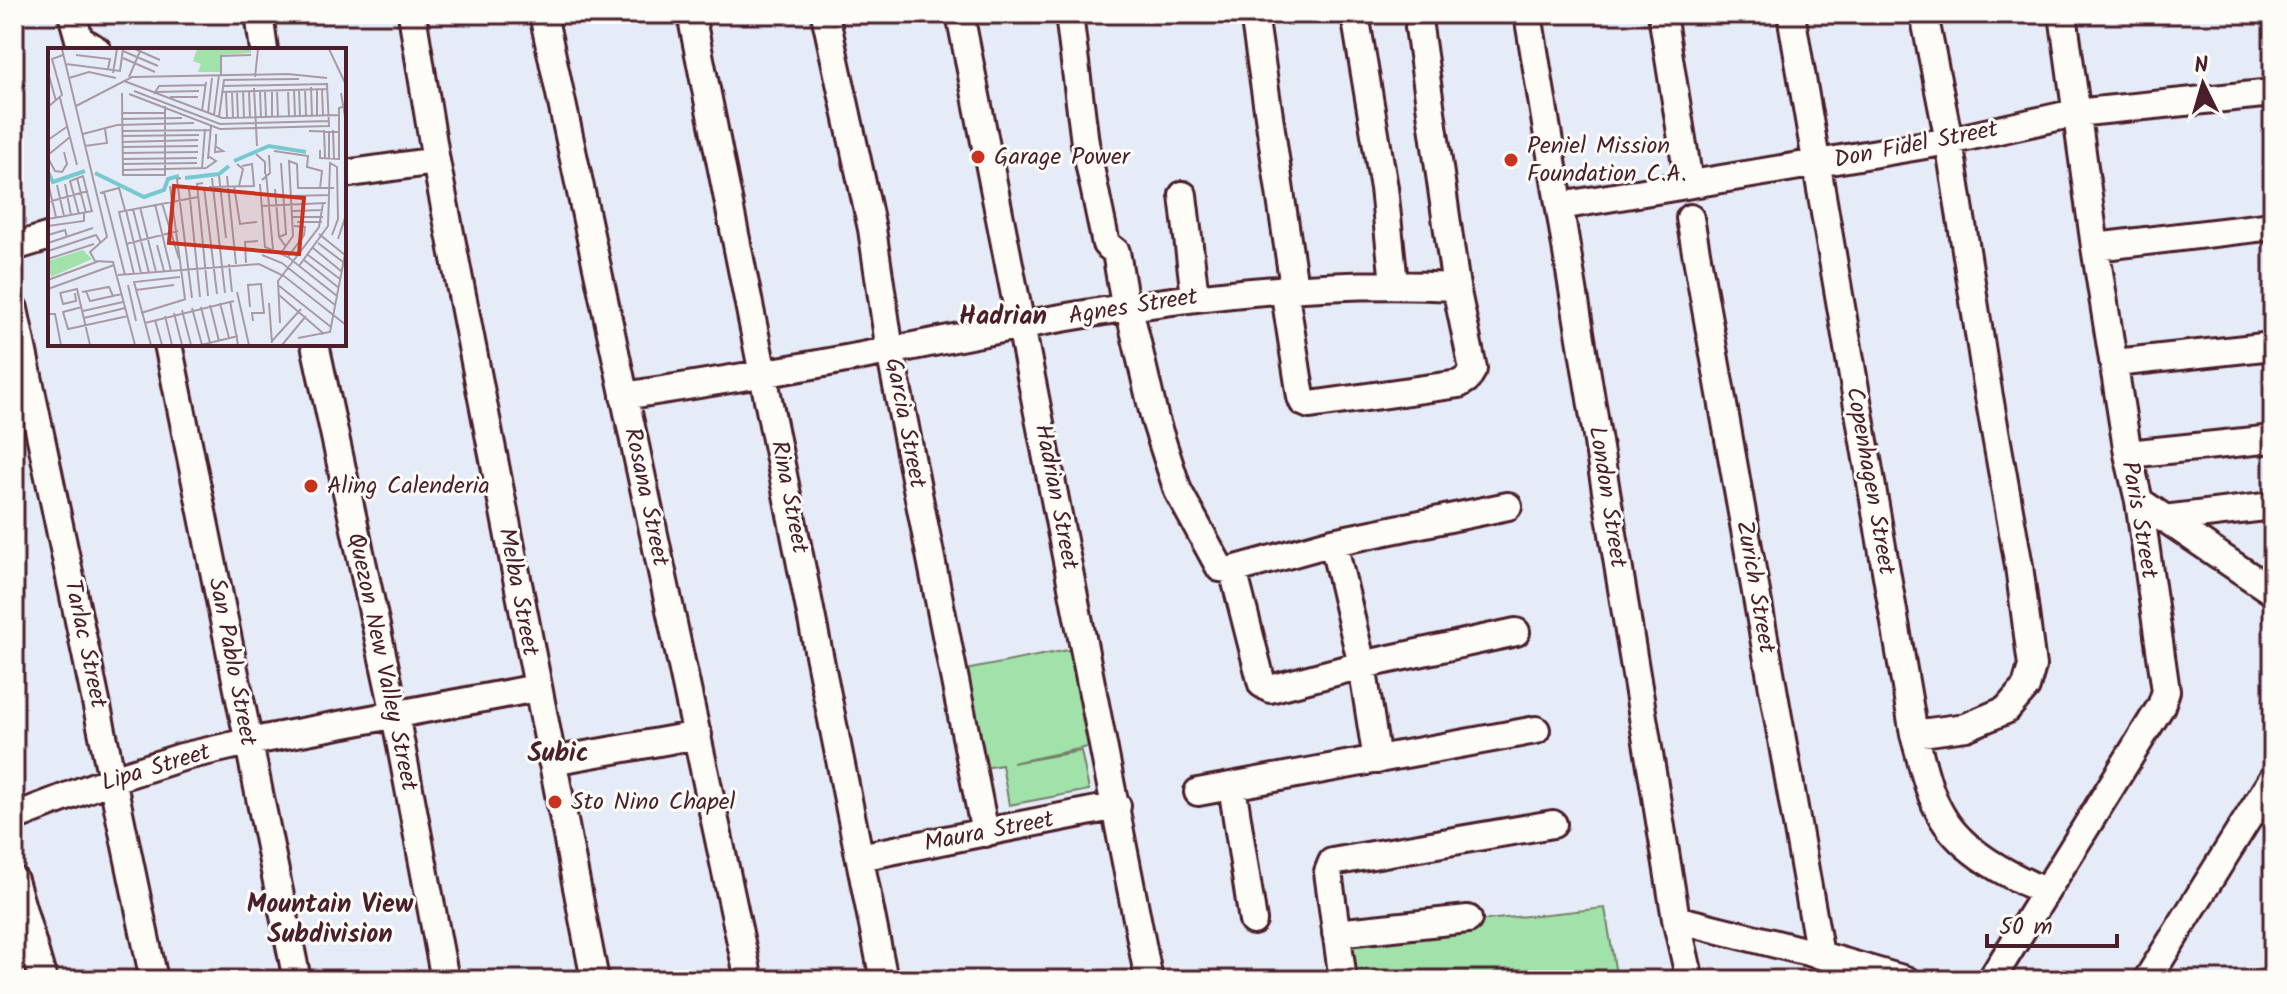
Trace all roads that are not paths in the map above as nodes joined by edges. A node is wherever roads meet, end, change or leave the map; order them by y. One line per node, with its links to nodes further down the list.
1 (72, 14): 17 (street)
2 (412, 14): 22 (street, Melba Street)
3 (543, 14): 46 (street, Rosana Street)
4 (691, 14): 45 (street, Rina Street)
5 (825, 14): 43 (street, Garcia Street)
6 (960, 14): 39 (street, Hadrian Street)
7 (1069, 14): 37 (street)
8 (1254, 14): 35 (street)
9 (1355, 14): 33 (street)
10 (1528, 14): 27 (street, London Street)
11 (1662, 14): 25 (street)
12 (1791, 14): 23 (street, Copenhagen Street)
13 (1924, 14): 21 (street)
14 (2063, 14): 20 (street, Paris Street)
15 (260, 21): 18 (street)
16 (1419, 27): 34 (street)
17 (94, 48)
18 (264, 48)
19 (2273, 93): 20 (street, Don Fidel Street)
20 (2075, 113): 21 (street, Don Fidel Street); 32 (street, Paris Street)
21 (1949, 141): 23 (street, Don Fidel Street); 61 (street)
22 (436, 161): 24 (street); 58 (street, Melba Street)
23 (1815, 163): 25 (street, Don Fidel Street); 61 (street, Copenhagen Street)
24 (346, 174)
25 (1689, 183): 27 (street, Don Fidel Street)
26 (1183, 195): 36 (street)
27 (1560, 206): 78 (street, London Street)
28 (1690, 218): 81 (street, Zurich Street)
29 (2273, 226): 32 (street)
30 (48, 237): 31 (street)
31 (14, 247)
32 (2095, 247): 44 (street, Paris Street)
33 (1394, 283): 34 (street, Agnes Street); 35 (street, Agnes Street)
34 (1456, 287): 35 (street)
35 (1289, 288): 36 (street, Agnes Street)
36 (1195, 297): 37 (street, Agnes Street)
37 (1129, 308): 39 (street, Agnes Street); 54 (street)
38 (14, 309): 67 (street, Tarlac Street)
39 (1022, 324): 43 (street, Agnes Street); 70 (street, Hadrian Street)
40 (168, 346): 63 (street, San Pablo Street)
41 (315, 346): 59 (street, Quezon New Valley Street)
42 (2273, 346): 44 (street)
43 (890, 351): 45 (street, Agnes Street); 73 (street, Garcia Street)
44 (2115, 363): 48 (street, Paris Street)
45 (764, 374): 46 (street, Agnes Street); 74 (street, Rina Street)
46 (624, 396): 62 (street, Rosana Street)
47 (2273, 439): 48 (street)
48 (2128, 454): 49 (street, Paris Street)
49 (2139, 501): 52 (street); 76 (street, Paris Street)
50 (1508, 506): 53 (street)
51 (2273, 506): 52 (street)
52 (2164, 519): 55 (street)
53 (1333, 542): 54 (street); 57 (street)
54 (1233, 570): 57 (street)
55 (2273, 592)
56 (1516, 632): 57 (street)
57 (1362, 665): 64 (street)
58 (537, 688): 59 (street, Lipa Street); 65 (street, Melba Street)
59 (395, 714): 63 (street, Lipa Street); 85 (street, Quezon New Valley Street)
60 (1536, 730): 64 (street)
61 (1914, 734): 76 (street, Copenhagen Street)
62 (698, 735): 65 (street); 87 (street, Rosana Street)
63 (248, 742): 67 (street, Lipa Street); 84 (street, San Pablo Street)
64 (1377, 760): 68 (street)
65 (552, 761): 86 (street, Melba Street)
66 (2273, 778): 94 (street)
67 (113, 779): 71 (street, Lipa Street); 83 (street, Tarlac Street)
68 (1232, 786): 69 (street); 79 (street)
69 (1198, 792)
70 (1117, 806): 73 (street, Maura Street); 89 (street, Hadrian Street)
71 (14, 817)
72 (1553, 824): 80 (street)
73 (985, 833): 74 (street, Maura Street)
74 (860, 857): 88 (street, Rina Street)
75 (14, 880): 82 (street)
76 (2044, 891): 93 (street, Paris Street)
77 (1468, 919): 80 (street)
78 (1676, 919): 81 (street); 91 (street, London Street)
79 (1253, 921)
80 (1336, 933): 90 (street)
81 (1820, 955): 92 (street)
82 (43, 980)
83 (154, 980)
84 (297, 980)
85 (445, 980)
86 (595, 980)
87 (749, 980)
88 (884, 980)
89 (1149, 980)
90 (1343, 980)
91 (1690, 980)
92 (1906, 980)
93 (1991, 980)
94 (2147, 980)

